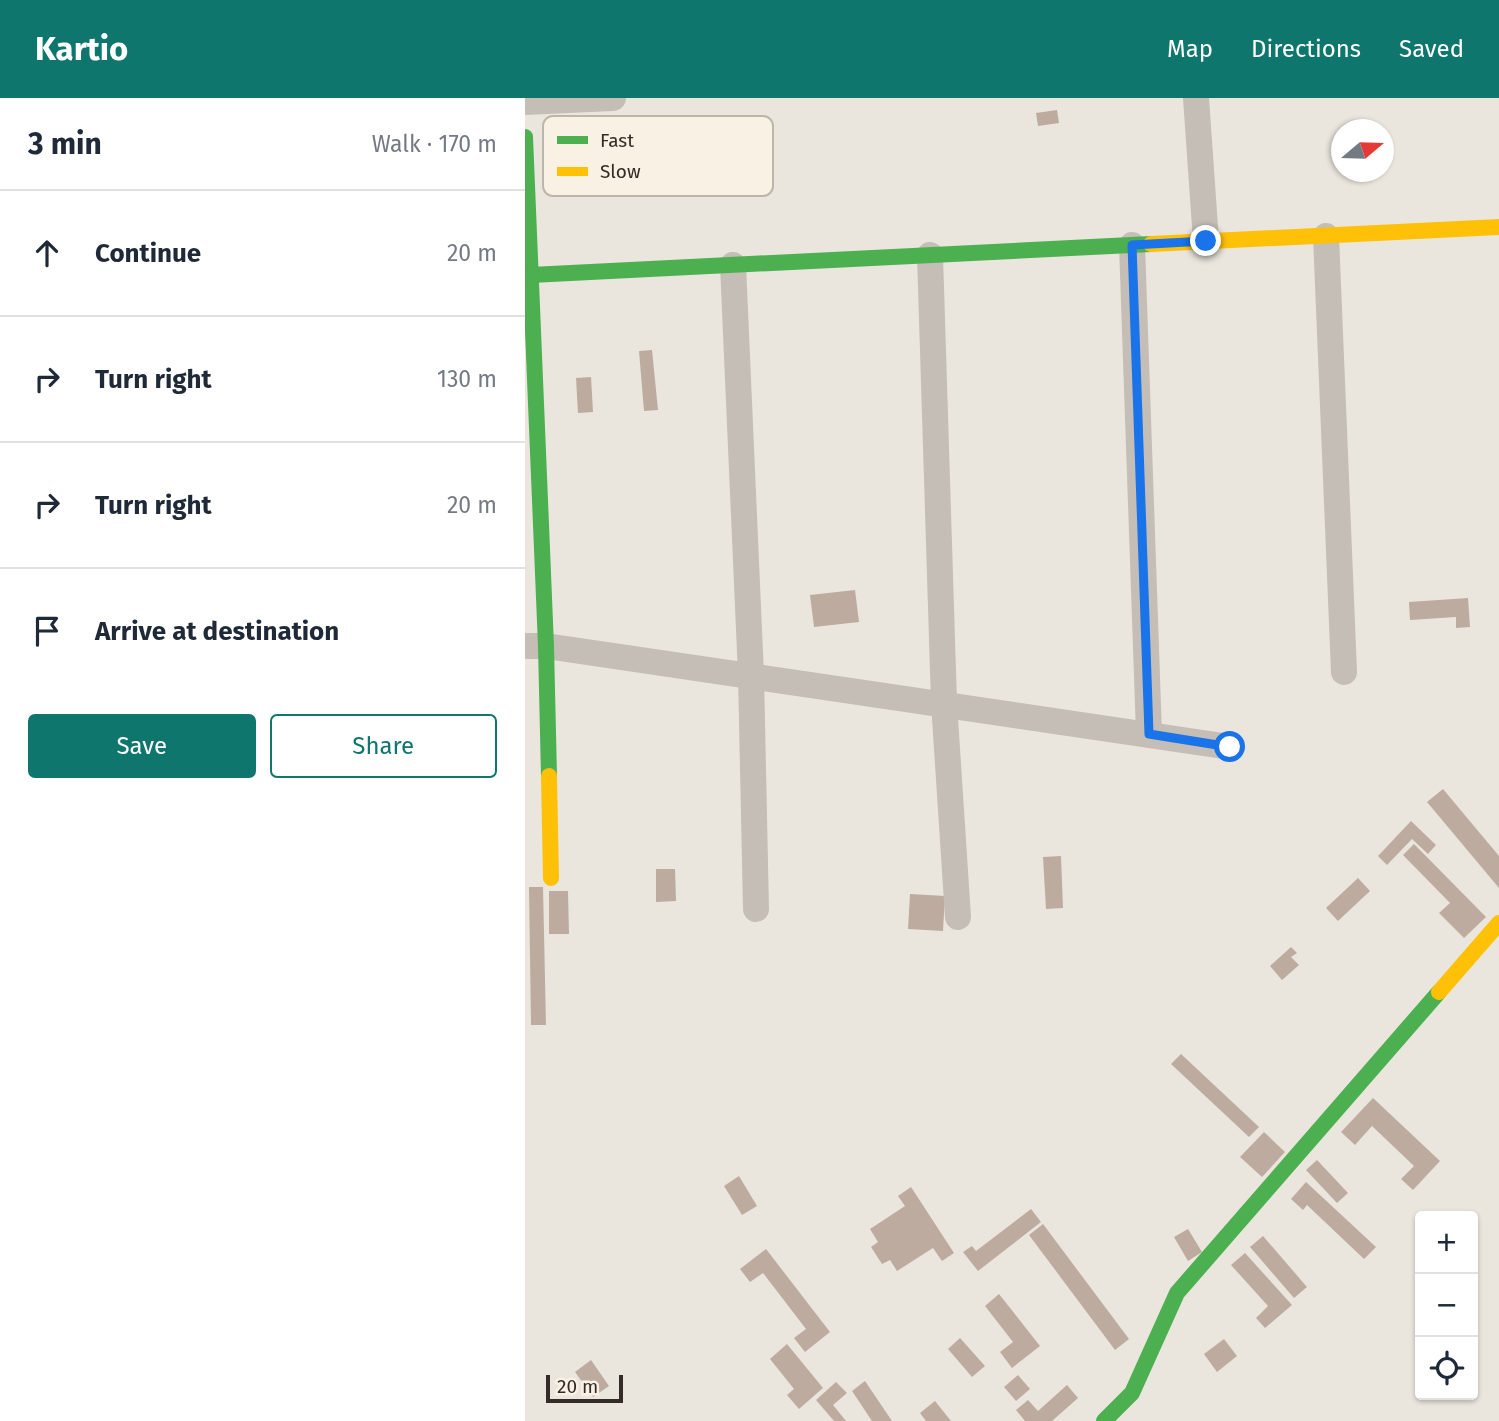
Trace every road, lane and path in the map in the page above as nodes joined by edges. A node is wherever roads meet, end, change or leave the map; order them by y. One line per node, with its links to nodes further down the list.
1 (613, 98): 3 (street)
2 (1196, 98): 7 (street)
3 (525, 102)
4 (525, 137): 11 (street)
5 (1499, 227): 6 (street)
6 (1326, 236): 7 (street); 13 (street)
7 (1206, 241): 8 (street)
8 (1132, 245): 9 (street); 16 (street)
9 (930, 255): 10 (street); 15 (street)
10 (733, 265): 11 (street); 14 (street)
11 (531, 275): 12 (street)
12 (536, 646): 14 (street); 18 (street)
13 (1344, 673)
14 (751, 675): 15 (street); 19 (street)
15 (944, 703): 16 (street); 20 (street)
16 (1149, 734): 17 (street)
17 (1230, 747)
18 (551, 878)
19 (756, 909)
20 (958, 917)
21 (1499, 923): 22 (street)
22 (1104, 1421)

